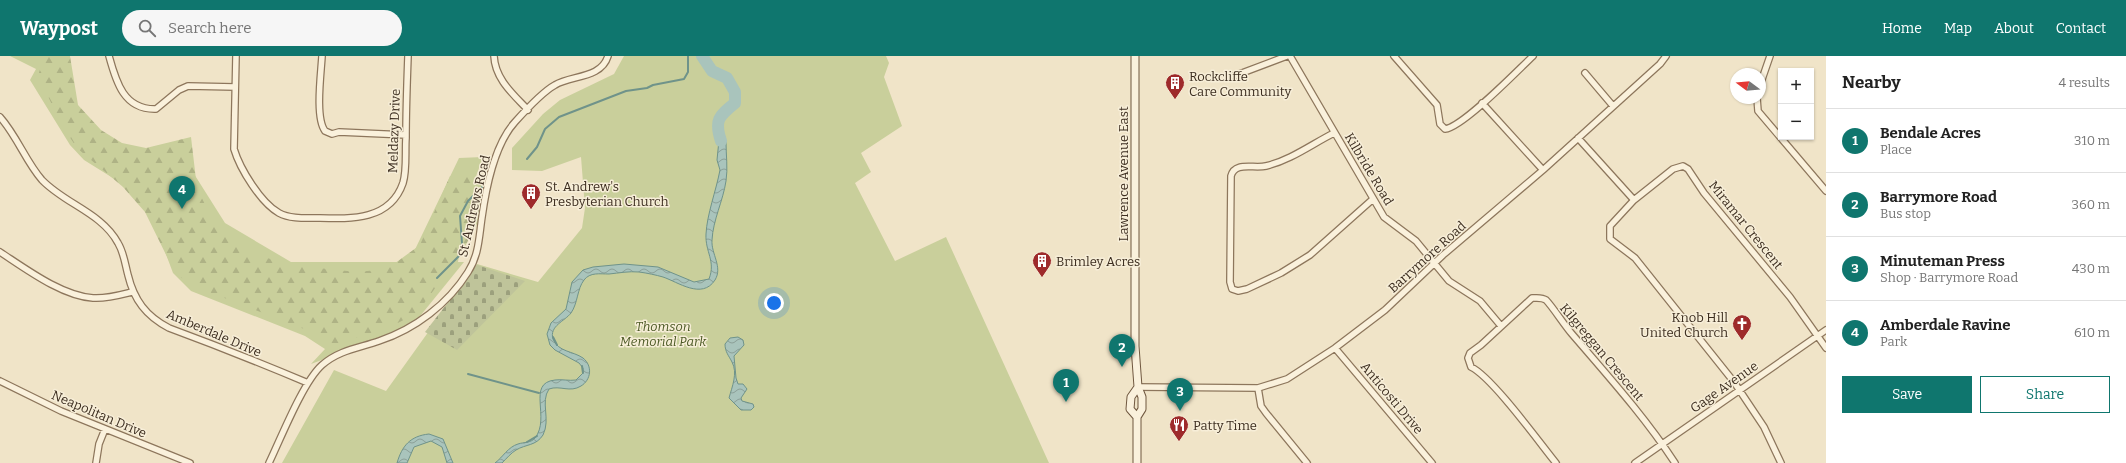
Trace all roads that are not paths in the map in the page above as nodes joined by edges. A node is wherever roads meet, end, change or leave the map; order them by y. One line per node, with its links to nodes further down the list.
1 (109, 56): 16 (street)
2 (236, 56): 16 (street, Meldazy Drive)
3 (322, 56): 23 (street)
4 (408, 56): 23 (street, Meldazy Drive)
5 (494, 56): 20 (street)
6 (608, 56): 20 (street, St. Andrews Road)
7 (1136, 56): 39 (main road, Lawrence Avenue East)
8 (1288, 56): 15 (street); 22 (street, Kilbride Road)
9 (1394, 56): 17 (street)
10 (1533, 56): 17 (street)
11 (1666, 56): 19 (street, Barrymore Road)
12 (1770, 56): 13 (street)
13 (1766, 68)
14 (1585, 73): 19 (street)
15 (1234, 76)
16 (235, 86): 23 (street, Meldazy Drive)
17 (1482, 103): 25 (street)
18 (1757, 104): 26 (street)
19 (1613, 106): 24 (street, Barrymore Road)
20 (528, 110): 38 (street, St. Andrews Road)
21 (0, 117): 31 (street, Amberdale Drive)
22 (1334, 133): 27 (street, Kilbride Road); 27 (street)
23 (406, 134)
24 (1578, 138): 25 (street, Barrymore Road); 28 (street)
25 (1543, 170): 30 (street, Barrymore Road)
26 (1826, 191)
27 (1373, 200): 30 (street, Kilbride Road)
28 (1634, 200): 34 (street, Miramar Crescent); 41 (street)
29 (0, 252): 31 (street)
30 (1435, 263): 32 (street, Kilbride Road); 35 (street, Barrymore Road)
31 (132, 292): 38 (street, Amberdale Drive)
32 (1501, 326): 44 (street, Kilgreggan Crescent); 51 (street)
33 (1826, 330): 34 (street, Gage Avenue)
34 (1818, 336): 36 (street, Miramar Crescent); 41 (street, Gage Avenue)
35 (1335, 348): 40 (street, Barrymore Road); 50 (street, Anticosti Drive)
36 (1826, 348)
37 (0, 381): 43 (street, Neapolitan Drive)
38 (308, 383): 47 (street, St. Andrews Road)
39 (1138, 387): 40 (street, Barrymore Road); 42 (main road, Lawrence Avenue East); 42 (main road, Lawrence Avenue East)
40 (1258, 388): 49 (street)
41 (1739, 389): 44 (street, Gage Avenue); 54 (street)
42 (1137, 417): 48 (main road, Lawrence Avenue East)
43 (105, 429): 45 (street); 46 (street, Neapolitan Drive)
44 (1662, 443): 52 (street, Gage Avenue); 53 (street, Kilgreggan Crescent)
45 (96, 463)
46 (190, 463)
47 (269, 463)
48 (1137, 463)
49 (1307, 463)
50 (1432, 463)
51 (1556, 463)
52 (1635, 463)
53 (1675, 463)
54 (1781, 463)

